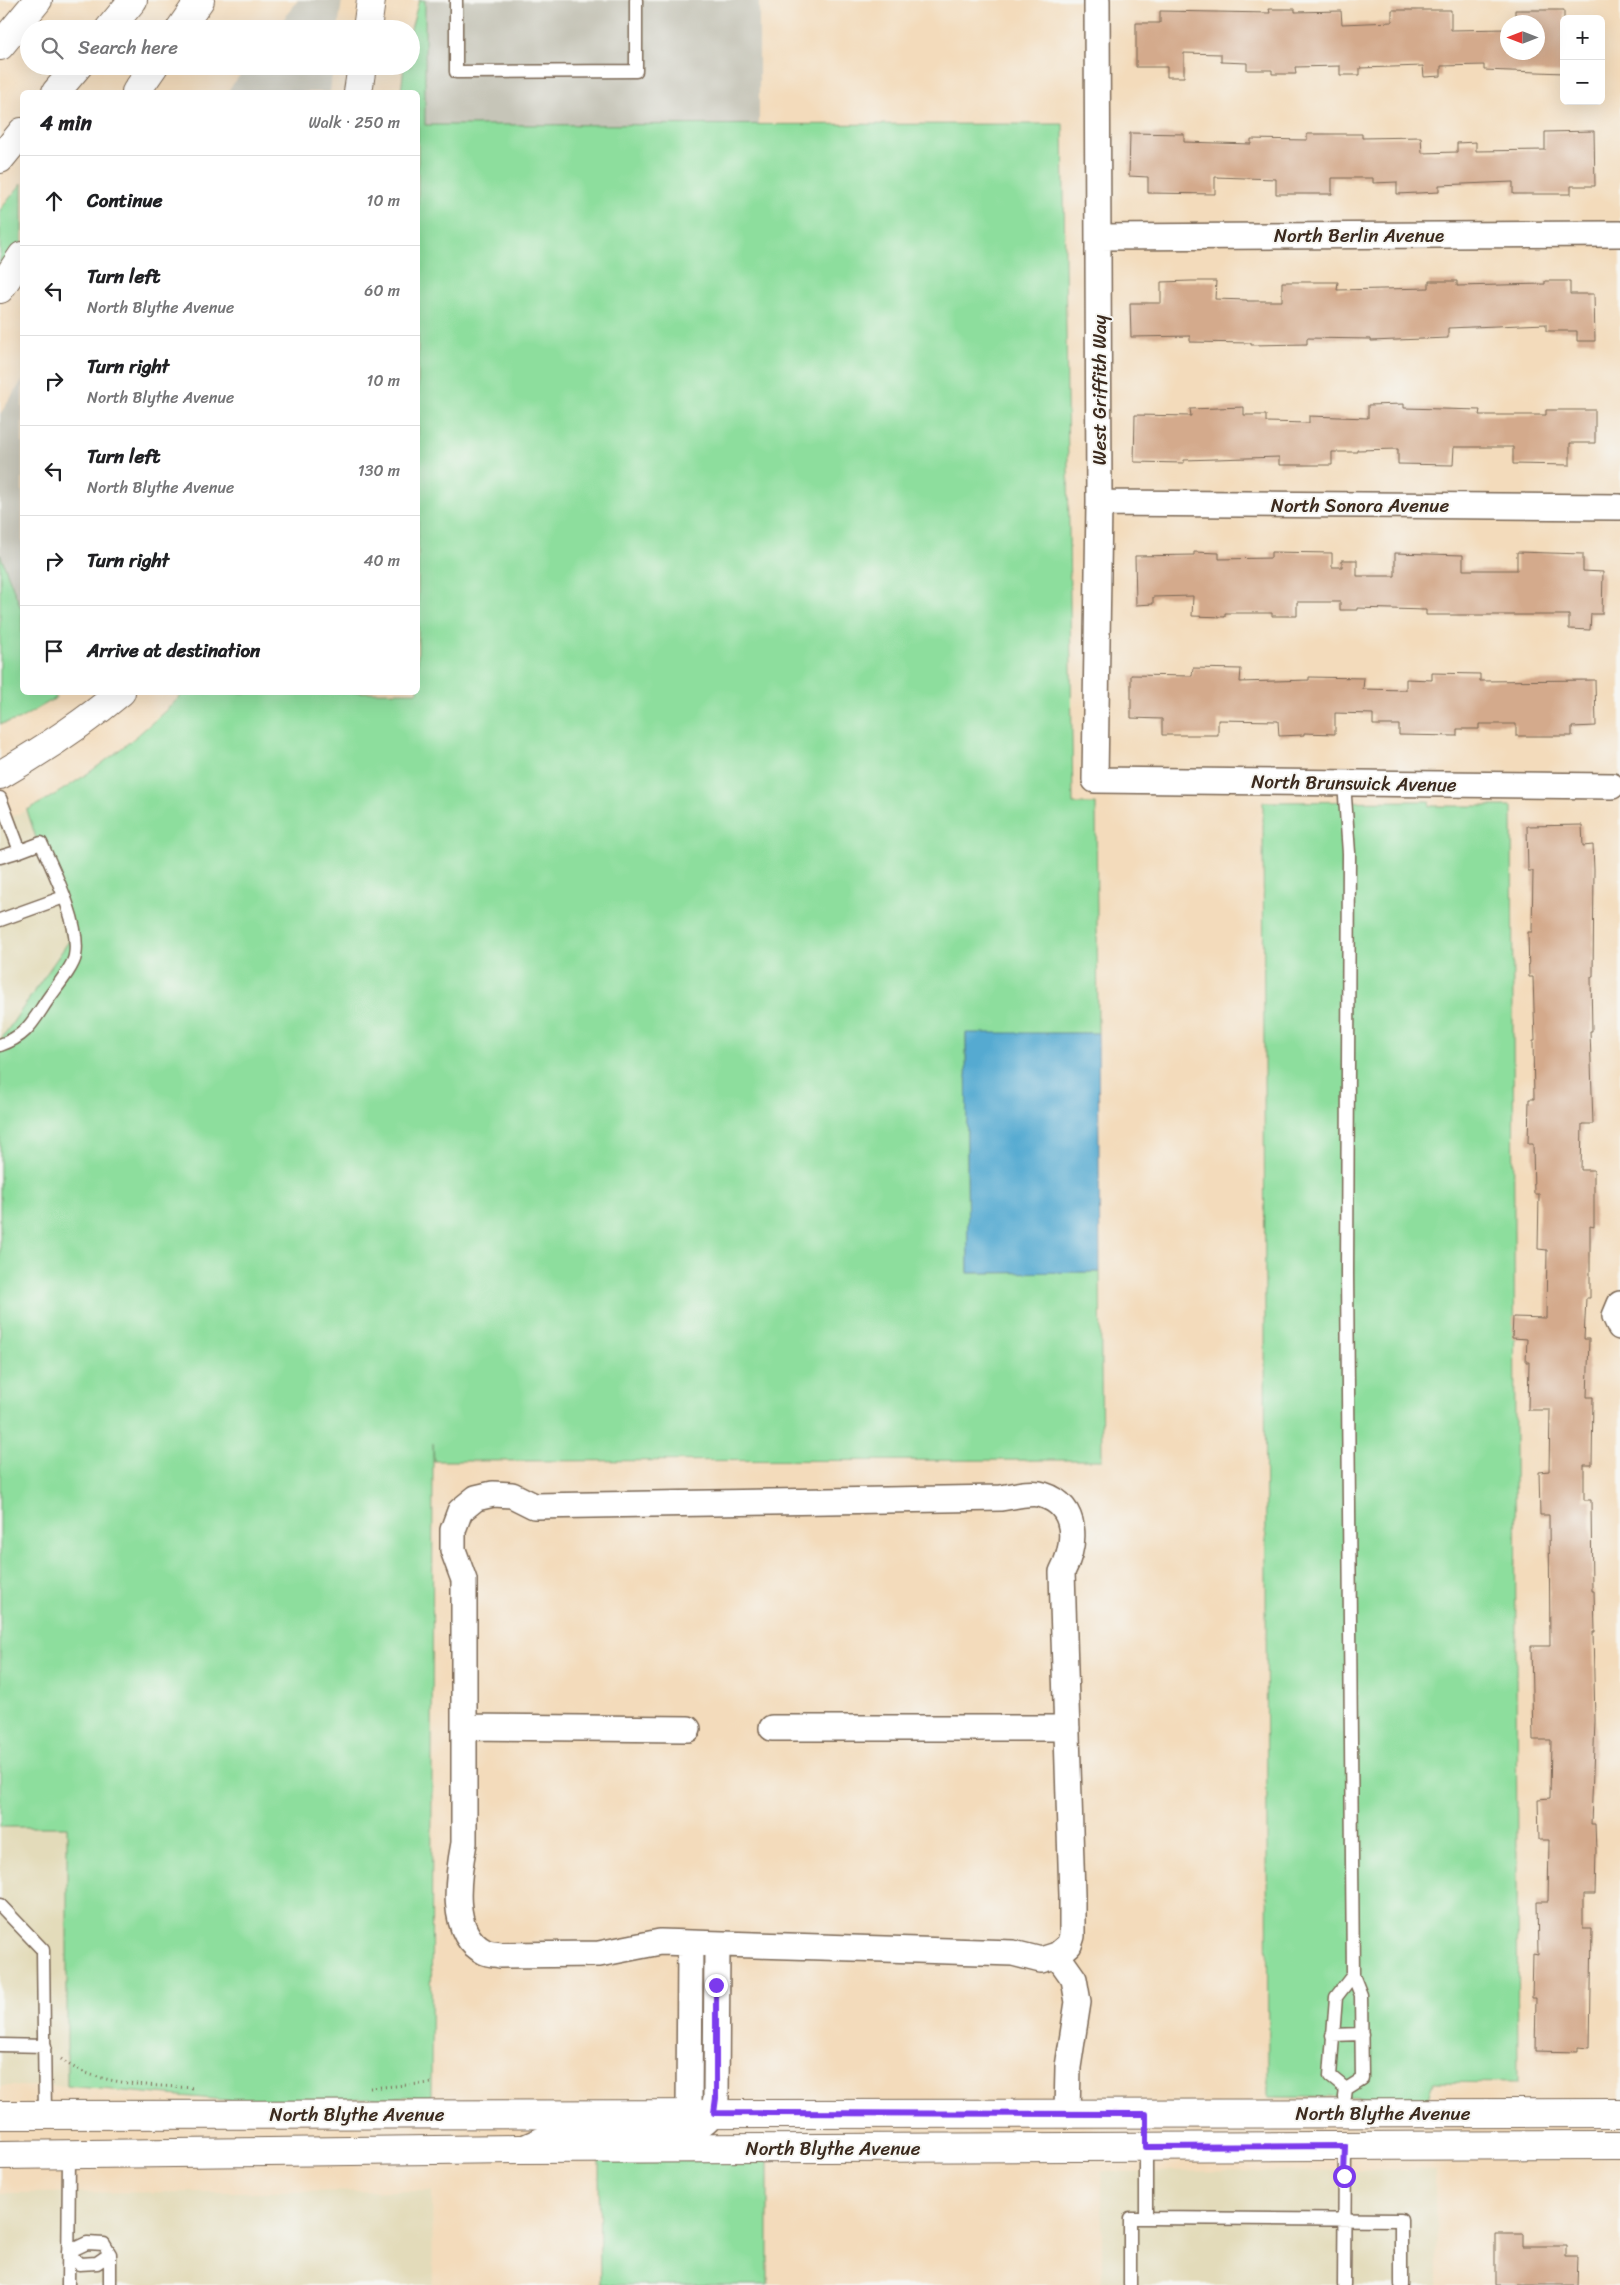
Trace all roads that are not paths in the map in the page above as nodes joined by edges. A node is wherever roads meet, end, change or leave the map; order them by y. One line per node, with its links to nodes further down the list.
1 (38, 0): 8 (main road)
2 (133, 0): 9 (main road)
3 (200, 0): 10 (main road)
4 (371, 0): 11 (main road)
5 (456, 0): 6 (lane)
6 (636, 0)
7 (1097, 0): 23 (street, West Griffith Way)
8 (21, 20)
9 (116, 20)
10 (186, 20)
11 (368, 20)
12 (20, 22): 13 (main road)
13 (0, 46)
14 (70, 75): 17 (main road)
15 (148, 75): 18 (main road)
16 (361, 75): 19 (main road)
17 (58, 90)
18 (137, 90)
19 (358, 90)
20 (20, 134): 21 (main road)
21 (0, 159)
22 (1620, 234): 23 (street, North Berlin Avenue)
23 (1098, 237): 26 (street, West Griffith Way)
24 (20, 259): 25 (main road)
25 (0, 289)
26 (1100, 503): 27 (street, North Sonora Avenue); 30 (street, West Griffith Way)
27 (1620, 507)
28 (118, 695): 29 (main road)
29 (0, 774)
30 (1095, 780): 31 (street, North Brunswick Avenue)
31 (1344, 783): 32 (street, North Brunswick Avenue); 49 (lane)
32 (1617, 786)
33 (0, 798): 34 (lane)
34 (20, 851): 35 (lane); 36 (lane)
35 (0, 857)
36 (64, 897): 37 (lane); 38 (lane)
37 (0, 920)
38 (0, 1045)
39 (1620, 1304): 40 (street)
40 (1620, 1327)
41 (464, 1727): 43 (street); 44 (street); 46 (street)
42 (772, 1728): 43 (street)
43 (1067, 1728): 48 (street)
44 (688, 1729)
45 (0, 1905): 55 (lane)
46 (690, 1943): 47 (street); 51 (street)
47 (717, 1944): 48 (street); 50 (street)
48 (1057, 1955): 58 (street)
49 (1353, 1975): 52 (lane); 53 (lane)
50 (716, 2022): 51 (street); 57 (street)
51 (689, 2023): 57 (street)
52 (1362, 2034): 53 (lane); 56 (lane)
53 (1332, 2035): 56 (lane)
54 (0, 2045): 55 (lane)
55 (45, 2046): 62 (lane)
56 (1345, 2101): 59 (main road, North Blythe Avenue); 60 (main road, North Blythe Avenue)
57 (701, 2113): 58 (main road, North Blythe Avenue); 62 (main road, North Blythe Avenue); 68 (street, North Blythe Avenue)
58 (1067, 2113): 60 (main road, North Blythe Avenue)
59 (1620, 2113)
60 (1146, 2114): 67 (street)
61 (0, 2115): 62 (main road, North Blythe Avenue)
62 (45, 2115)
63 (1620, 2132): 66 (street, North Blythe Avenue)
64 (1620, 2145): 66 (main road, North Blythe Avenue)
65 (1345, 2146): 66 (main road, North Blythe Avenue); 67 (main road, North Blythe Avenue); 72 (lane)
66 (1436, 2146)
67 (1146, 2147): 68 (main road, North Blythe Avenue); 71 (lane)
68 (521, 2149): 70 (main road, North Blythe Avenue)
69 (0, 2155): 70 (main road, North Blythe Avenue)
70 (69, 2155): 73 (lane)
71 (1146, 2218): 72 (lane); 77 (lane)
72 (1344, 2219): 78 (lane); 79 (lane)
73 (68, 2252): 74 (lane); 74 (lane); 75 (lane)
74 (110, 2254): 76 (lane)
75 (68, 2285)
76 (110, 2285)
77 (1130, 2285)
78 (1344, 2285)
79 (1401, 2285)

